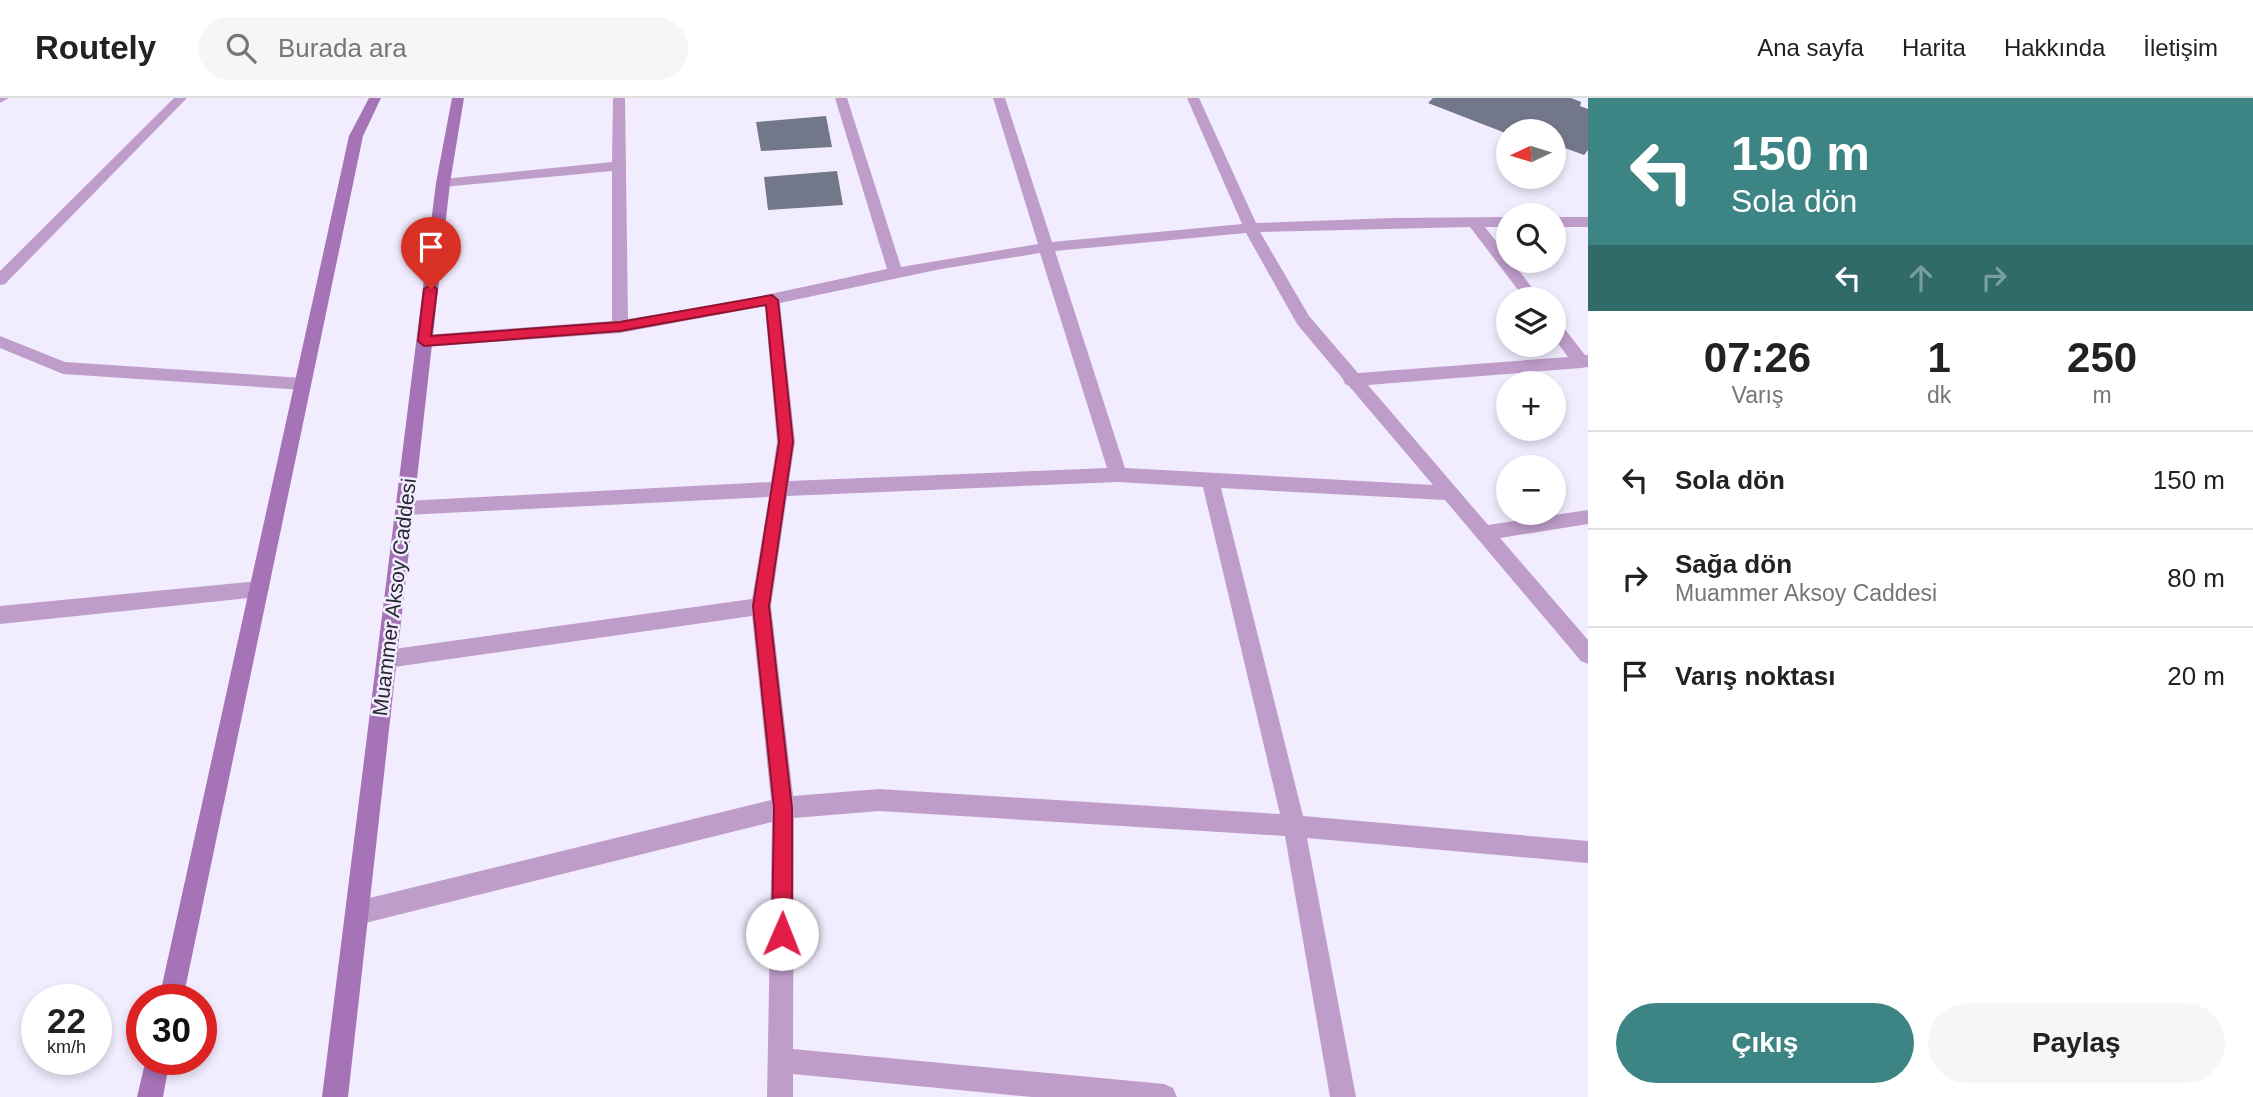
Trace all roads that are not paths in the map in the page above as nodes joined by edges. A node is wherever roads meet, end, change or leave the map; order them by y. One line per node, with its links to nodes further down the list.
1 (181, 98): 17 (street)
2 (375, 98): 26 (main road)
3 (458, 98): 9 (main road, Muammer Aksoy Caddesi)
4 (619, 98): 8 (street)
5 (841, 98): 16 (street)
6 (999, 98): 15 (street)
7 (1193, 98): 14 (street)
8 (619, 166): 9 (street); 20 (street)
9 (443, 183): 21 (main road, Muammer Aksoy Caddesi)
10 (1473, 222): 11 (street); 14 (street); 18 (street)
11 (1496, 222)
12 (1566, 222): 13 (street)
13 (1588, 222)
14 (1250, 229): 15 (street); 25 (street)
15 (1048, 247): 16 (street); 27 (street)
16 (895, 271): 19 (street)
17 (0, 280)
18 (1524, 287)
19 (772, 300): 20 (street); 29 (street)
20 (620, 327): 21 (street)
21 (424, 341): 31 (main road, Muammer Aksoy Caddesi)
22 (1566, 341): 24 (street)
23 (0, 342): 26 (street)
24 (1585, 362): 25 (street)
25 (1351, 380): 30 (street)
26 (303, 384): 34 (main road)
27 (1118, 475): 28 (street); 29 (street)
28 (1210, 480): 30 (street); 40 (street)
29 (779, 489): 31 (street); 35 (street)
30 (1450, 493): 33 (street)
31 (405, 508): 38 (main road, Muammer Aksoy Caddesi)
32 (1588, 517): 33 (street)
33 (1485, 533): 37 (street)
34 (259, 589): 36 (street); 43 (main road)
35 (761, 606): 38 (street); 39 (street)
36 (0, 615)
37 (1588, 655)
38 (387, 659): 42 (main road, Muammer Aksoy Caddesi)
39 (783, 808): 40 (street); 42 (street); 44 (street)
40 (1294, 826): 41 (street); 50 (street)
41 (1588, 852)
42 (357, 913): 47 (main road, Muammer Aksoy Caddesi)
43 (174, 984)
44 (780, 1060): 48 (street); 49 (street)
45 (155, 1075): 46 (main road)
46 (150, 1097)
47 (335, 1097)
48 (780, 1097)
49 (1164, 1097)
50 (1343, 1097)

